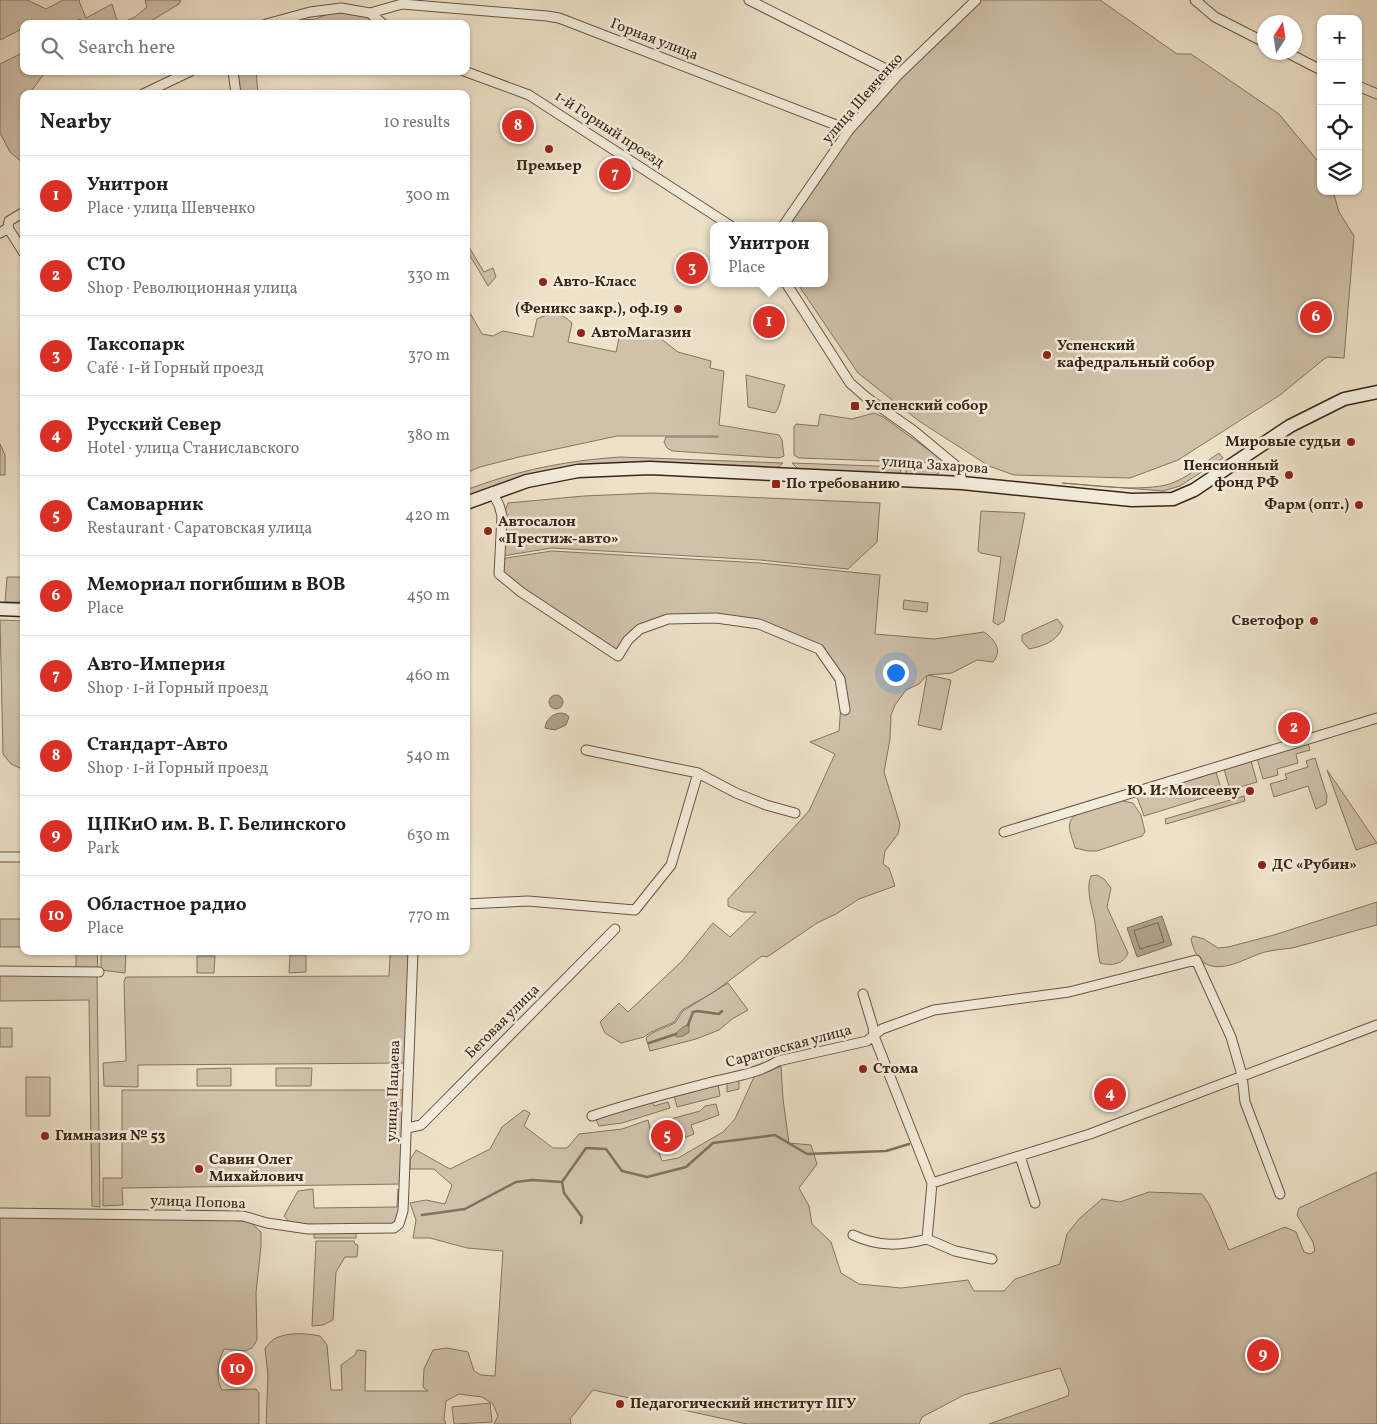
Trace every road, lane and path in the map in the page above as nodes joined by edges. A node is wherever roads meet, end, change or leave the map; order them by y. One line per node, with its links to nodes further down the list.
1 (749, 0): 13 (street)
2 (976, 0): 13 (street, улица Шевченко)
3 (1195, 0): 7 (street)
4 (370, 13): 5 (street, Горная улица); 6 (street); 18 (street, Горная улица)
5 (281, 20)
6 (378, 20)
7 (1257, 38)
8 (1302, 60): 9 (street)
9 (1317, 68)
10 (470, 73): 20 (street, 1-й Горный проезд)
11 (183, 75): 15 (street)
12 (233, 75): 16 (street)
13 (898, 75): 18 (street, улица Шевченко)
14 (1362, 88): 17 (street)
15 (152, 90)
16 (235, 90)
17 (1377, 94)
18 (849, 130): 21 (street, улица Шевченко)
19 (20, 215): 22 (street)
20 (725, 222)
21 (785, 222)
22 (4, 230): 23 (street)
23 (20, 249)
24 (789, 287): 26 (street)
25 (1377, 392): 26 (main road, улица Захарова)
26 (962, 483): 27 (main road, улица Захарова)
27 (492, 492): 28 (main road, улица Захарова); 31 (street)
28 (470, 501)
29 (0, 609): 30 (main road)
30 (20, 610)
31 (845, 710)
32 (1377, 718): 36 (street)
33 (586, 750): 34 (street)
34 (698, 773): 35 (street); 39 (street)
35 (795, 813)
36 (1004, 832)
37 (0, 857): 38 (street)
38 (20, 857)
39 (470, 904)
40 (615, 928): 49 (street, Беговая улица)
41 (413, 955): 49 (street, улица Пацаева)
42 (0, 971): 43 (street)
43 (100, 972)
44 (863, 994): 46 (street)
45 (1377, 1024): 47 (street)
46 (874, 1036): 47 (street, Саратовская улица); 48 (street, Саратовская улица); 51 (street)
47 (1242, 1075): 50 (street); 52 (street)
48 (592, 1116)
49 (407, 1128): 55 (street, улица Пацаева)
50 (1020, 1156): 51 (street); 53 (street)
51 (932, 1182): 57 (street)
52 (1280, 1194)
53 (1035, 1203)
54 (0, 1213): 55 (street, улица Попова)
55 (394, 1228)
56 (853, 1235): 57 (street)
57 (927, 1239): 58 (street)
58 (992, 1259)

